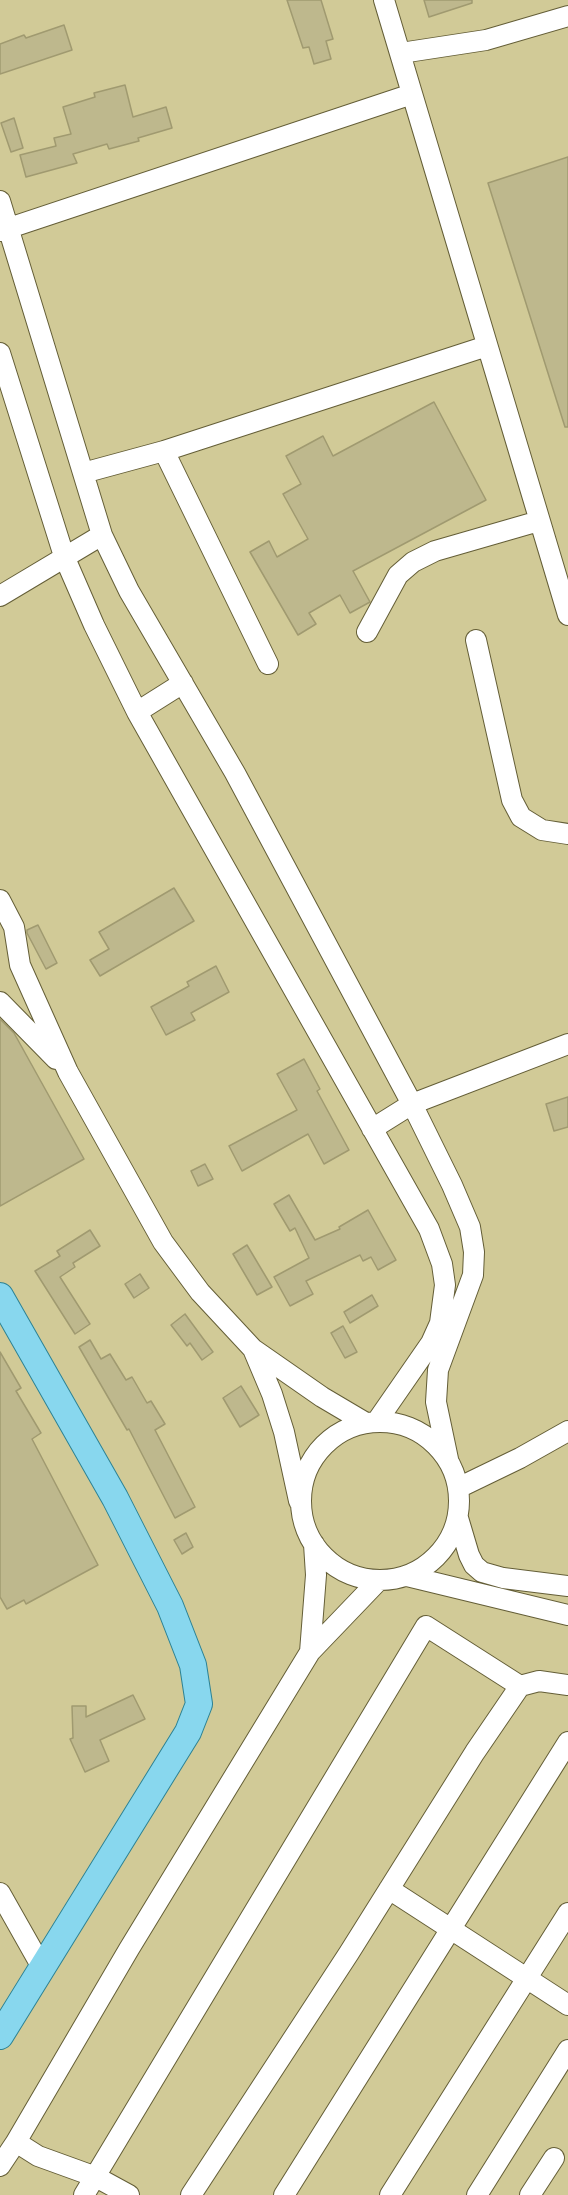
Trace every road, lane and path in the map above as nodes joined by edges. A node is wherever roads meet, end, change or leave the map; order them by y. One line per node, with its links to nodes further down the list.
1 (384, 0): 4 (street)
2 (564, 0): 3 (street)
3 (568, 15): 4 (street)
4 (401, 53): 5 (street)
5 (412, 94): 7 (street); 8 (street)
6 (0, 201): 7 (street)
7 (4, 229): 11 (street)
8 (486, 346): 10 (street); 12 (street)
9 (0, 353): 14 (street)
10 (164, 451): 11 (street); 20 (street)
11 (83, 473): 13 (street)
12 (539, 521): 15 (street); 18 (street)
13 (102, 535): 14 (street); 21 (street)
14 (64, 556): 16 (street); 22 (street)
15 (563, 584): 17 (street)
16 (0, 596)
17 (568, 615)
18 (367, 632)
19 (476, 640): 23 (street)
20 (268, 664)
21 (183, 683): 22 (street); 28 (street)
22 (137, 712): 29 (street)
23 (568, 834)
24 (0, 900): 27 (street)
25 (0, 1002): 27 (street)
26 (568, 1044): 28 (street)
27 (68, 1072): 31 (street)
28 (412, 1104): 29 (street); 34 (street)
29 (372, 1129): 32 (street)
30 (0, 1296): 51 (main road)
31 (253, 1349): 32 (street); 36 (street)
32 (372, 1422): 34 (street); 36 (street)
33 (568, 1431): 35 (street)
34 (448, 1459): 35 (street)
35 (458, 1488): 37 (street)
36 (302, 1514): 38 (street)
37 (458, 1518): 39 (street); 41 (street)
38 (314, 1544): 40 (street); 43 (street)
39 (407, 1576): 40 (street); 42 (street)
40 (379, 1580): 43 (street)
41 (568, 1586)
42 (568, 1615)
43 (310, 1652): 56 (street)
44 (568, 1685): 45 (street)
45 (520, 1686): 47 (street); 59 (street)
46 (568, 1742): 50 (street)
47 (389, 1889): 50 (street); 62 (street)
48 (0, 1893): 51 (street)
49 (568, 1913): 52 (street)
50 (451, 1929): 52 (street); 63 (street)
51 (43, 1969): 54 (main road)
52 (527, 1978): 53 (street); 64 (street)
53 (568, 2006)
54 (0, 2036)
55 (568, 2050): 65 (street)
56 (16, 2142): 58 (street); 59 (street)
57 (554, 2158): 66 (street)
58 (0, 2166)
59 (96, 2177): 60 (street); 61 (street)
60 (84, 2195)
61 (129, 2195)
62 (191, 2195)
63 (284, 2195)
64 (390, 2195)
65 (477, 2195)
66 (530, 2195)

